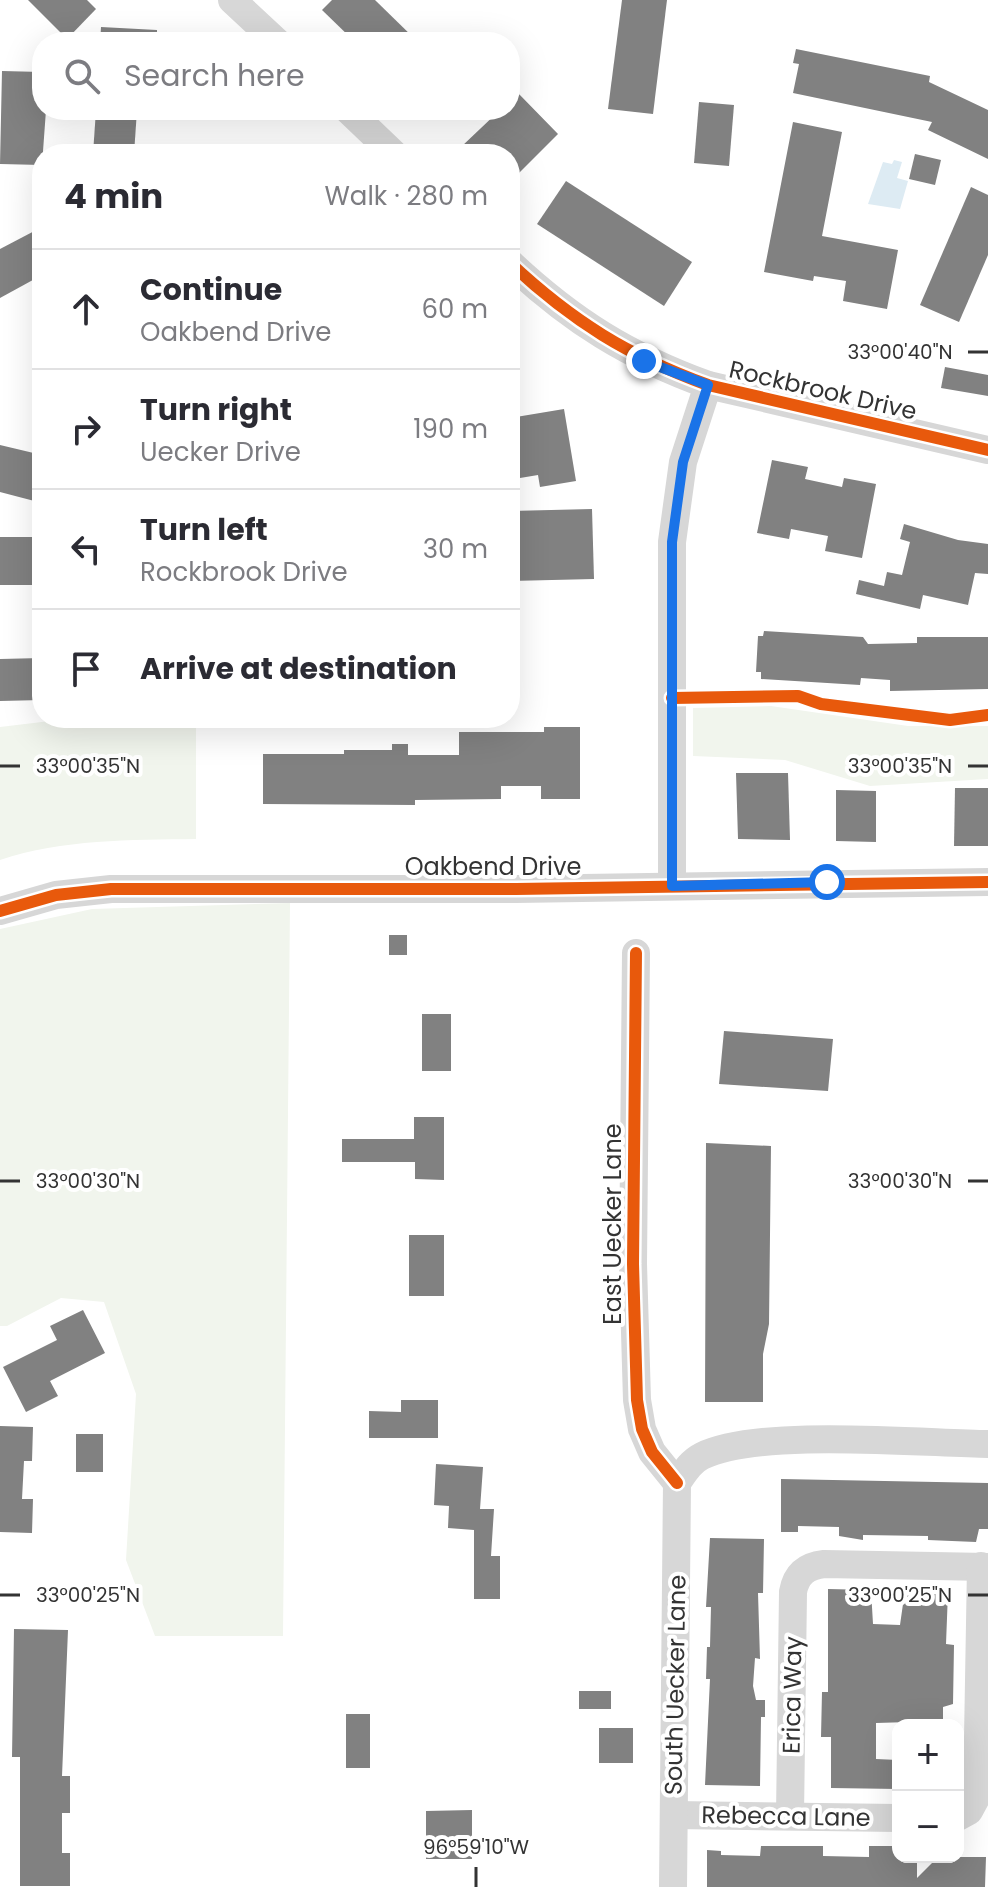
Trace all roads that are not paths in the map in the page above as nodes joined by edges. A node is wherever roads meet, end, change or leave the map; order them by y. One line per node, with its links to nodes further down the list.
1 (232, 0): 2 (street)
2 (266, 32)
3 (358, 120): 4 (street)
4 (384, 144)
5 (520, 273): 6 (street, Rockbrook Drive)
6 (708, 385): 7 (street, Rockbrook Drive); 9 (street)
7 (988, 450)
8 (988, 882): 9 (street, Oakbend Drive)
9 (672, 886): 10 (street, Oakbend Drive)
10 (0, 911)
11 (636, 953): 13 (street, East Uecker Lane)
12 (988, 1444): 13 (street)
13 (677, 1483): 16 (street, South Uecker Lane)
14 (984, 1566): 15 (street); 17 (street, Erica Way)
15 (964, 1814)
16 (674, 1815): 17 (street, Rebecca Lane); 19 (street, South Uecker Lane)
17 (790, 1816): 18 (street, Rebecca Lane)
18 (892, 1818)
19 (673, 1887)

